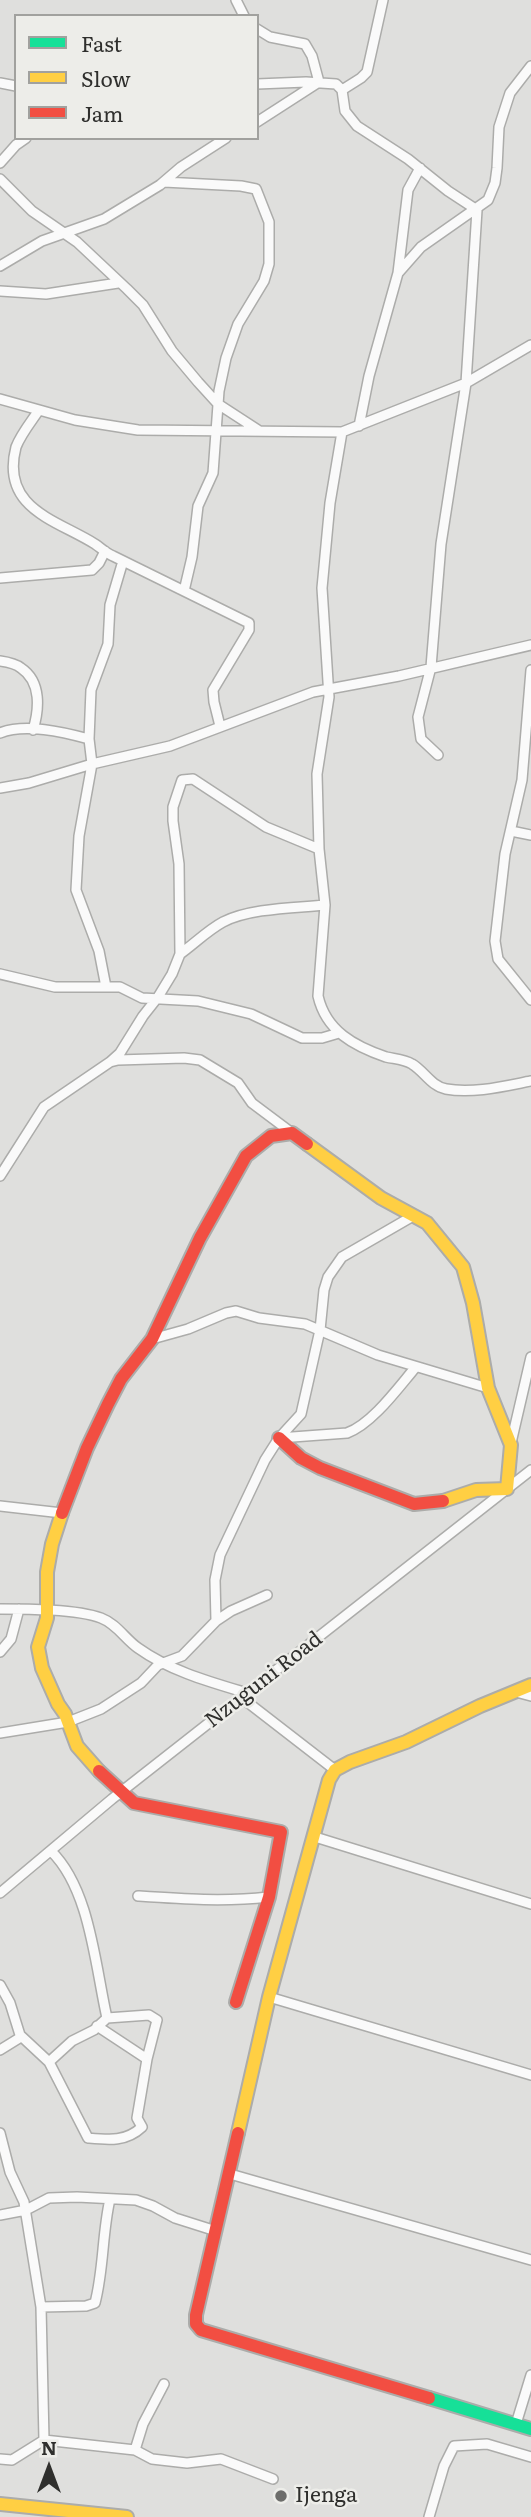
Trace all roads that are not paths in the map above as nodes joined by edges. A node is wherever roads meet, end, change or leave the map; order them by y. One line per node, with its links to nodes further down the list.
1 (383, 0): 6 (street)
2 (259, 30): 4 (street)
3 (529, 72): 14 (street)
4 (319, 82): 5 (street); 6 (street); 7 (street)
5 (259, 84)
6 (342, 90): 11 (street)
7 (259, 121)
8 (23, 140): 10 (street)
9 (223, 140): 13 (street)
10 (0, 163)
11 (420, 168): 14 (street); 17 (street)
12 (0, 179): 15 (street)
13 (164, 182): 15 (street); 23 (street)
14 (477, 210): 17 (street); 21 (street)
15 (64, 235): 16 (street); 18 (street)
16 (0, 266)
17 (398, 273): 25 (street)
18 (118, 283): 19 (street); 23 (street)
19 (0, 291)
20 (531, 345): 21 (street)
21 (466, 383): 25 (street); 37 (street)
22 (0, 399): 24 (street)
23 (218, 404): 26 (street); 27 (street)
24 (39, 410): 27 (street); 30 (street)
25 (359, 426): 28 (street)
26 (259, 431): 27 (street); 28 (street)
27 (218, 432): 34 (street)
28 (342, 432): 39 (street)
29 (0, 477): 30 (street)
30 (11, 477): 31 (street)
31 (105, 551): 32 (street); 33 (street)
32 (123, 561): 34 (street); 43 (street)
33 (0, 578)
34 (184, 591): 40 (street)
35 (531, 645): 37 (street)
36 (0, 661): 41 (street)
37 (431, 667): 39 (street); 44 (street)
38 (531, 670): 47 (street)
39 (329, 688): 40 (street); 49 (street)
40 (220, 726): 45 (street)
41 (33, 730): 42 (street); 43 (street)
42 (0, 733)
43 (89, 739): 45 (street)
44 (438, 755)
45 (92, 764): 46 (street); 53 (street)
46 (0, 788)
47 (511, 831): 48 (street); 55 (street)
48 (531, 835)
49 (319, 849): 50 (street); 51 (street)
50 (325, 905): 51 (street); 56 (street)
51 (180, 954): 54 (street)
52 (0, 974): 53 (street)
53 (106, 987): 54 (street)
54 (158, 997): 56 (street); 57 (street)
55 (531, 1000)
56 (339, 1033): 58 (street)
57 (110, 1062): 59 (street); 60 (street)
58 (531, 1080)
59 (292, 1133): 61 (main road); 63 (main road)
60 (0, 1176)
61 (413, 1216): 62 (street); 66 (main road)
62 (320, 1330): 63 (street); 65 (street); 67 (street)
63 (152, 1339): 72 (main road)
64 (531, 1357): 68 (street)
65 (415, 1368): 66 (street); 67 (street)
66 (488, 1388): 68 (main road)
67 (279, 1438): 70 (main road); 77 (street)
68 (511, 1445): 70 (main road)
69 (531, 1470): 70 (street, Nzuguni Road)
70 (508, 1489): 82 (street, Nzuguni Road)
71 (0, 1506): 72 (street)
72 (62, 1513): 76 (main road)
73 (267, 1595): 77 (street)
74 (0, 1609): 75 (street)
75 (19, 1609): 76 (street); 78 (street)
76 (48, 1611): 79 (street); 84 (main road)
77 (216, 1622): 79 (street)
78 (0, 1652)
79 (164, 1662): 82 (street); 84 (street)
80 (531, 1685): 81 (main road)
81 (516, 1692): 83 (street); 86 (main road)
82 (244, 1695): 86 (street); 87 (street, Nzuguni Road)
83 (531, 1696)
84 (68, 1722): 85 (street); 87 (main road)
85 (0, 1733)
86 (335, 1770): 88 (main road)
87 (122, 1791): 89 (street, Nzuguni Road); 92 (main road)
88 (315, 1837): 93 (street); 95 (main road)
89 (51, 1851): 90 (street, Nzuguni Road); 97 (street)
90 (0, 1893)
91 (138, 1896): 92 (street)
92 (268, 1897): 96 (main road)
93 (531, 1904)
94 (0, 1985): 99 (street)
95 (269, 1997): 103 (street); 105 (main road)
96 (236, 2002)
97 (107, 2018): 98 (street); 101 (street)
98 (97, 2026): 101 (street); 102 (street)
99 (21, 2037): 100 (street); 102 (street)
100 (0, 2050)
101 (147, 2059): 102 (street)
102 (49, 2062)
103 (531, 2074)
104 (0, 2133): 107 (street)
105 (230, 2174): 109 (main road); 110 (street)
106 (110, 2199): 107 (street); 109 (street); 111 (street)
107 (26, 2210): 108 (street); 111 (street)
108 (0, 2215)
109 (216, 2231): 114 (main road)
110 (531, 2260)
111 (41, 2307): 116 (street)
112 (531, 2375): 114 (street)
113 (164, 2384): 117 (street)
114 (516, 2424): 115 (main road)
115 (531, 2428)
116 (44, 2440): 117 (street); 119 (street)
117 (135, 2449): 120 (street)
118 (531, 2457): 124 (street)
119 (0, 2459)
120 (274, 2479)
121 (0, 2504): 122 (main road)
122 (106, 2515): 123 (main road)
123 (127, 2517)
124 (429, 2517)

